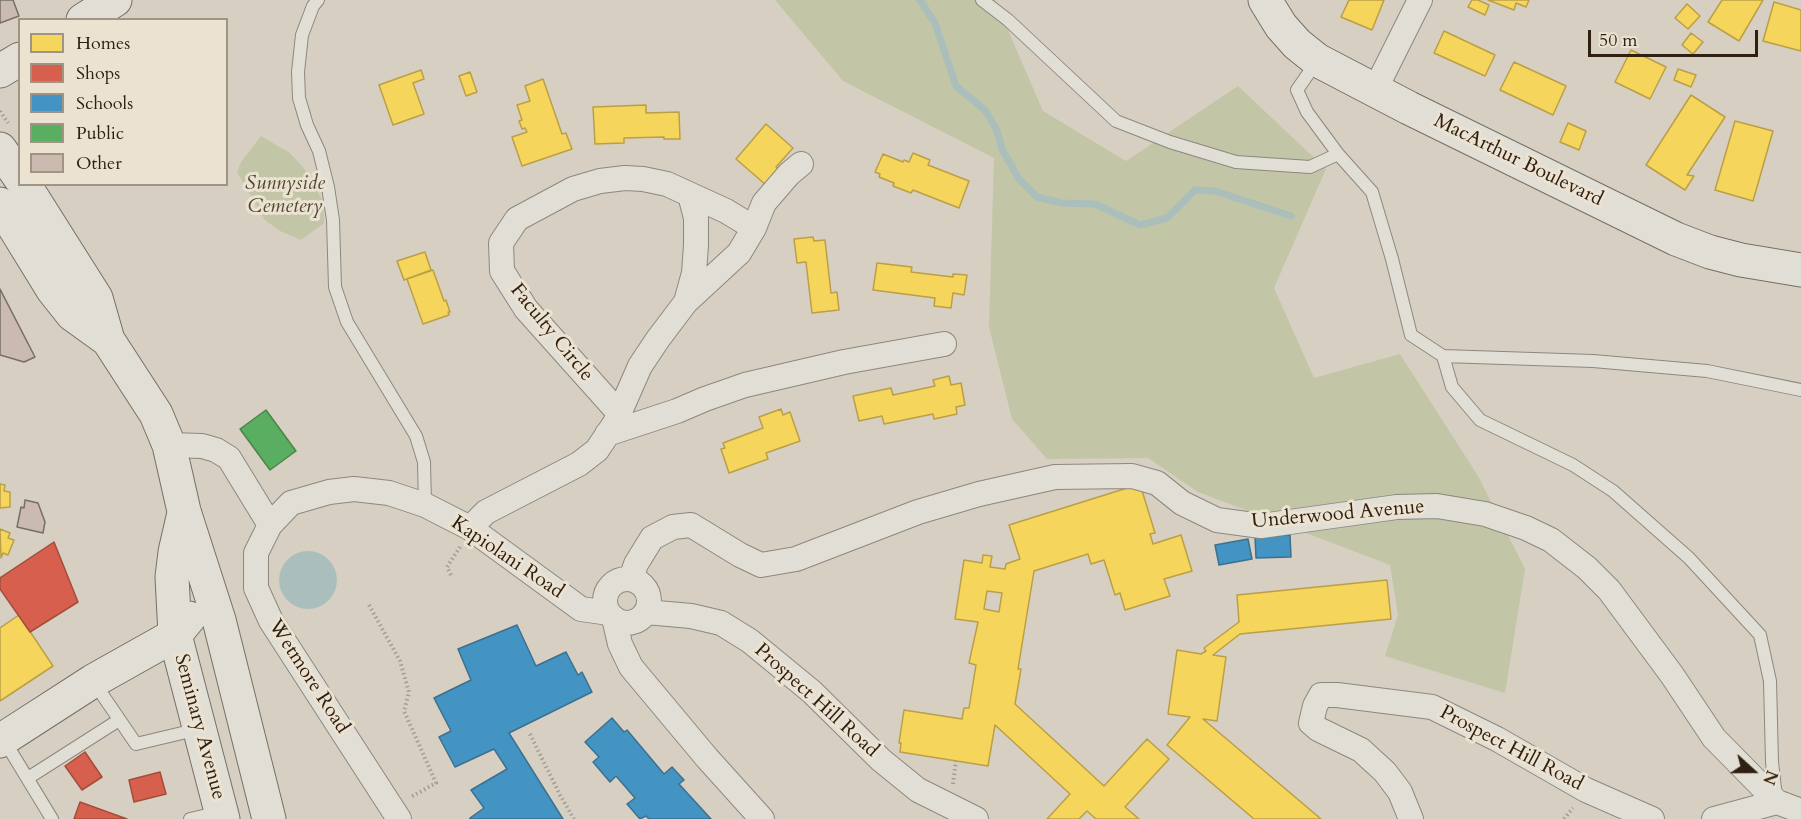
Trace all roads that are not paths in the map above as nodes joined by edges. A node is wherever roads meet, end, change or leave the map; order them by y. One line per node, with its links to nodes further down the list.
1 (318, 0): 27 (lane)
2 (982, 0): 10 (lane)
3 (1265, 0): 6 (main road, MacArthur Boulevard)
4 (1420, 0): 8 (street)
5 (18, 60): 7 (main road)
6 (1317, 60): 8 (main road, MacArthur Boulevard); 10 (lane)
7 (0, 71)
8 (1375, 90): 18 (main road, MacArthur Boulevard)
9 (0, 149): 12 (main road)
10 (1338, 154): 22 (lane)
11 (801, 164): 17 (street)
12 (18, 175)
13 (26, 186): 15 (main road)
14 (690, 195): 17 (street, Faculty Circle); 19 (street); 24 (street, Faculty Circle)
15 (44, 200): 20 (main road)
16 (0, 204): 20 (main road)
17 (754, 228): 19 (street)
18 (1801, 270)
19 (686, 302): 24 (street)
20 (108, 340): 26 (main road)
21 (944, 344): 25 (street)
22 (1443, 356): 23 (lane); 42 (lane)
23 (1801, 390)
24 (619, 413): 25 (street)
25 (608, 434): 30 (street)
26 (169, 445): 28 (main road); 29 (street)
27 (425, 505): 29 (street, Kapiolani Road); 30 (street, Kapiolani Road)
28 (184, 511): 31 (main road); 35 (main road)
29 (270, 525): 44 (street, Wetmore Road)
30 (467, 534): 34 (street, Kapiolani Road)
31 (203, 572): 35 (main road); 36 (main road)
32 (631, 579): 33 (street); 34 (street); 42 (street, Underwood Avenue)
33 (646, 612): 34 (street); 49 (street, Prospect Hill Road)
34 (611, 615): 48 (street)
35 (175, 635): 36 (main road); 37 (main road); 39 (main road, Seminary Avenue)
36 (230, 667): 47 (main road)
37 (93, 681): 38 (lane); 40 (main road)
38 (119, 720): 39 (lane); 41 (lane)
39 (200, 729): 45 (main road, Seminary Avenue)
40 (2, 740): 41 (lane)
41 (28, 778): 46 (lane)
42 (1777, 802): 43 (street, Underwood Avenue); 52 (street)
43 (1801, 811)
44 (396, 813)
45 (211, 817)
46 (52, 819)
47 (269, 819)
48 (762, 819)
49 (976, 819)
50 (1411, 819): 51 (street, Prospect Hill Road)
51 (1652, 819)
52 (1714, 819)

